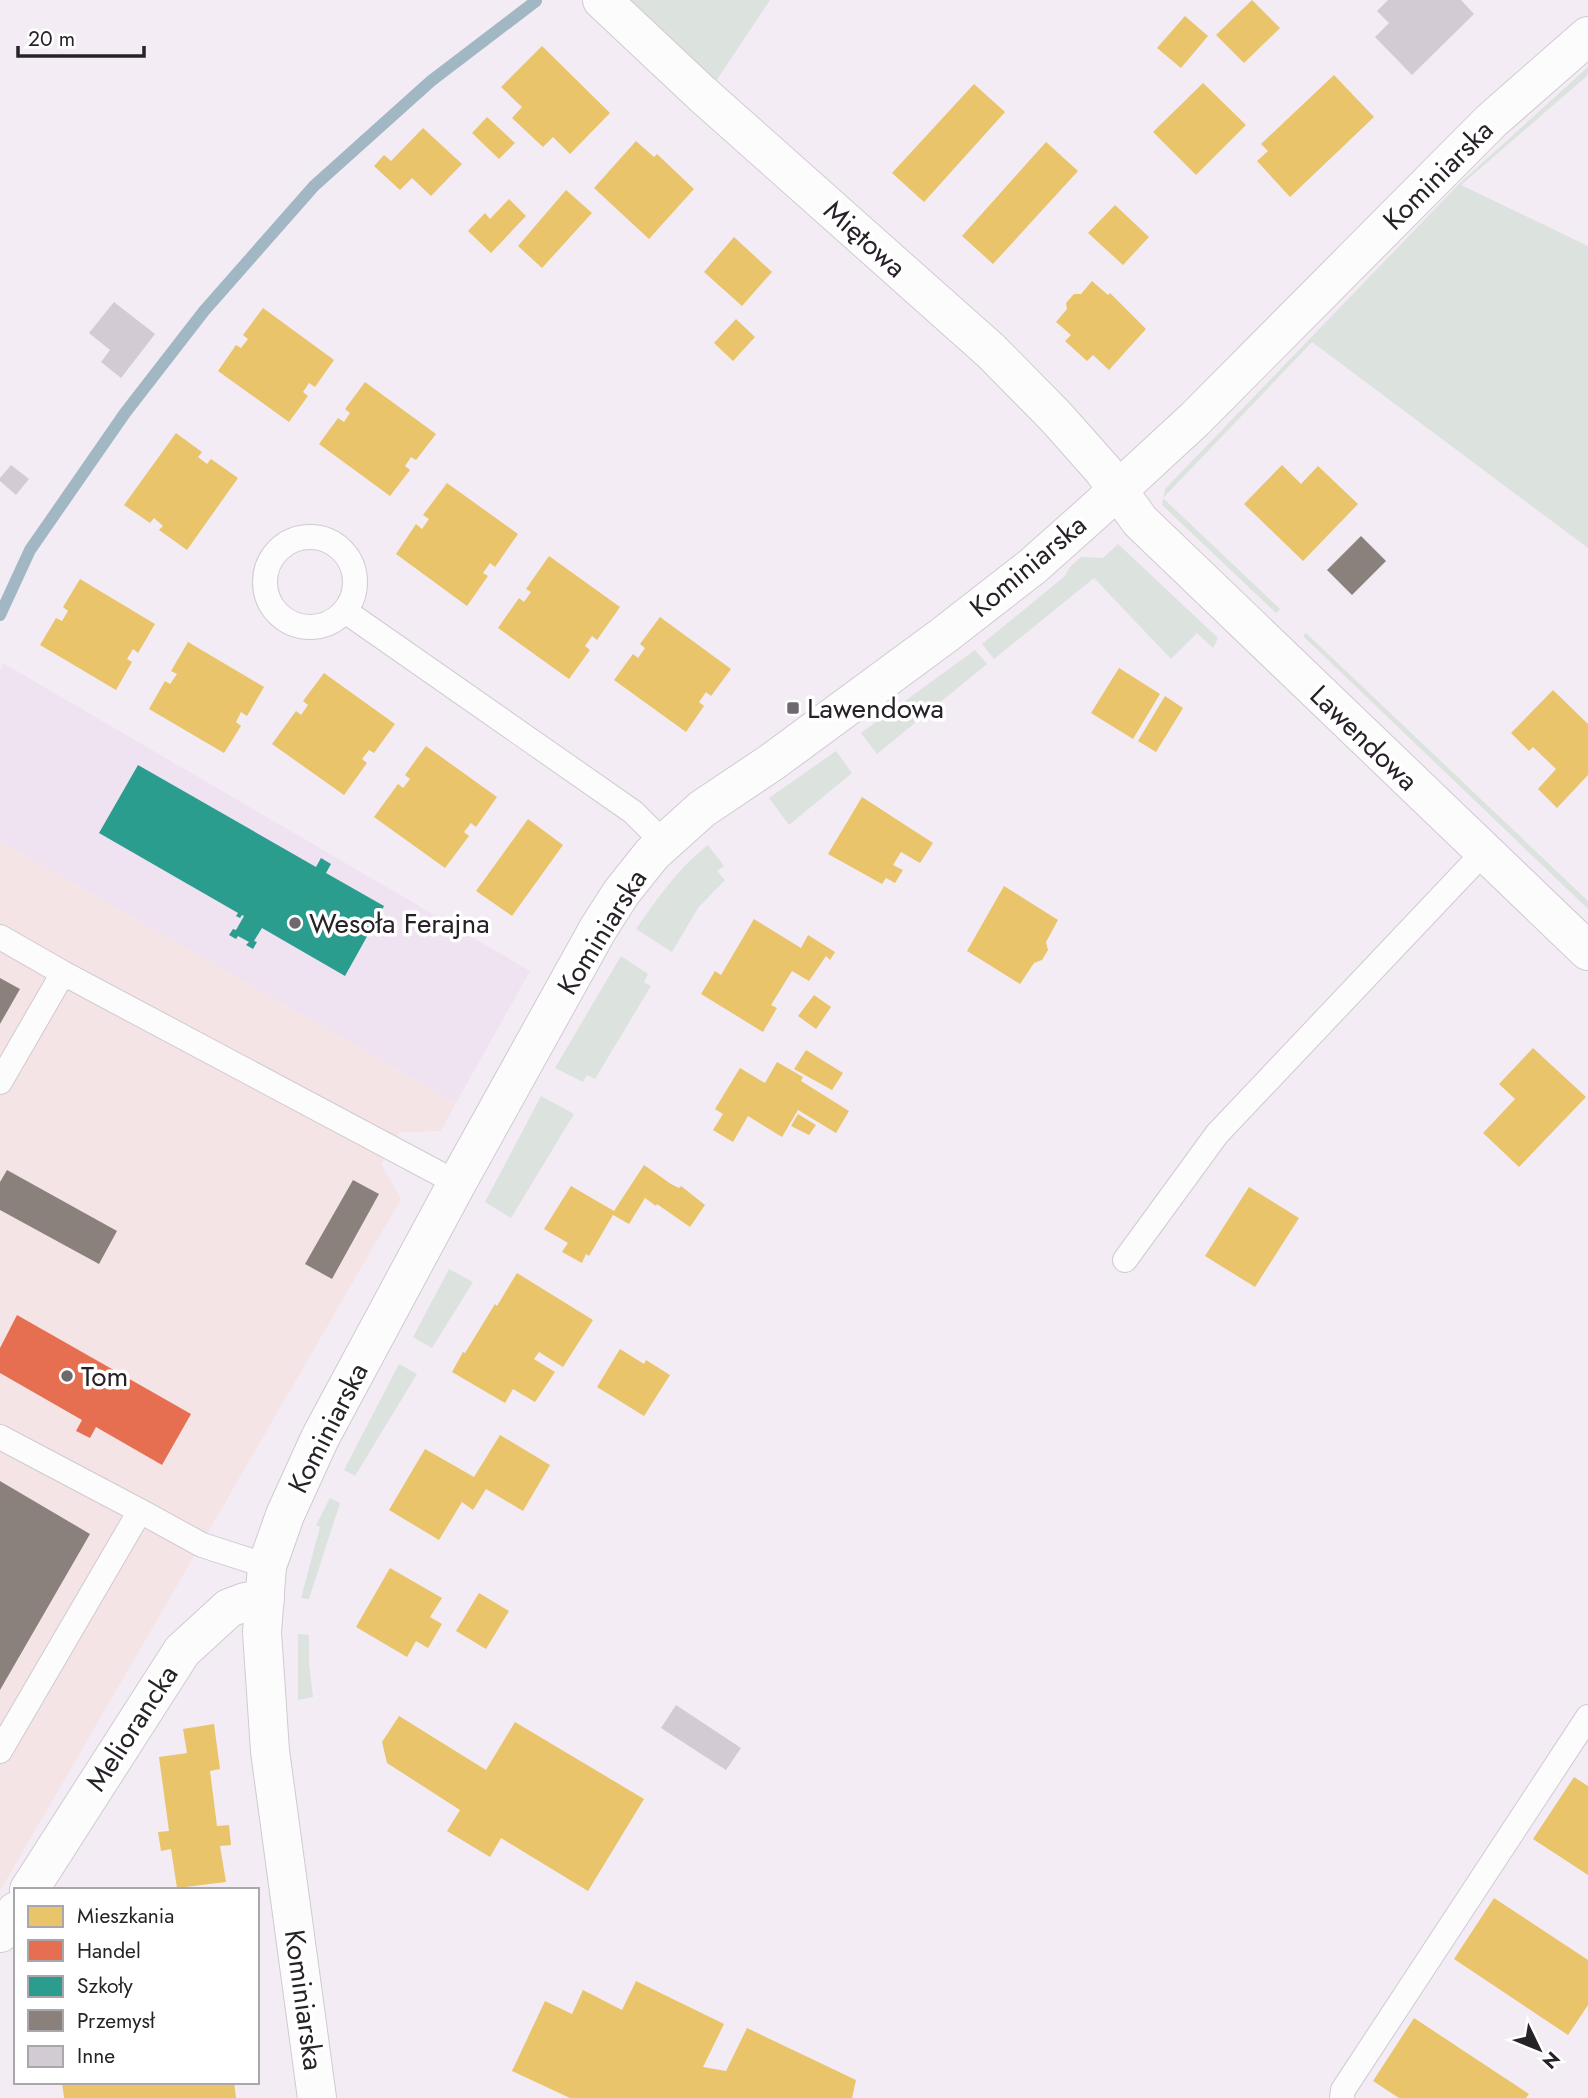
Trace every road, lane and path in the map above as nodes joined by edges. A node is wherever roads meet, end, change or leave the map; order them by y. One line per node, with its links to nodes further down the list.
1 (602, 0): 3 (street, Miętowa)
2 (1588, 36): 3 (street, Kominiarska)
3 (1117, 491): 5 (street, Kominiarska); 6 (street, Lawendowa)
4 (345, 611): 5 (lane)
5 (664, 843): 11 (street, Kominiarska)
6 (1484, 852): 8 (street, Lawendowa); 12 (lane)
7 (0, 937): 9 (lane)
8 (1588, 951)
9 (63, 973): 10 (lane); 11 (lane)
10 (0, 1082)
11 (457, 1183): 15 (street, Kominiarska)
12 (1125, 1260)
13 (0, 1437): 14 (lane)
14 (140, 1511): 15 (lane); 17 (lane)
15 (266, 1583): 18 (street, Meliorancka); 21 (street, Kominiarska)
16 (1588, 1717): 22 (lane)
17 (0, 1751)
18 (30, 1888)
19 (14, 1914): 20 (street)
20 (0, 1933)
21 (317, 2098)
22 (1342, 2098)

